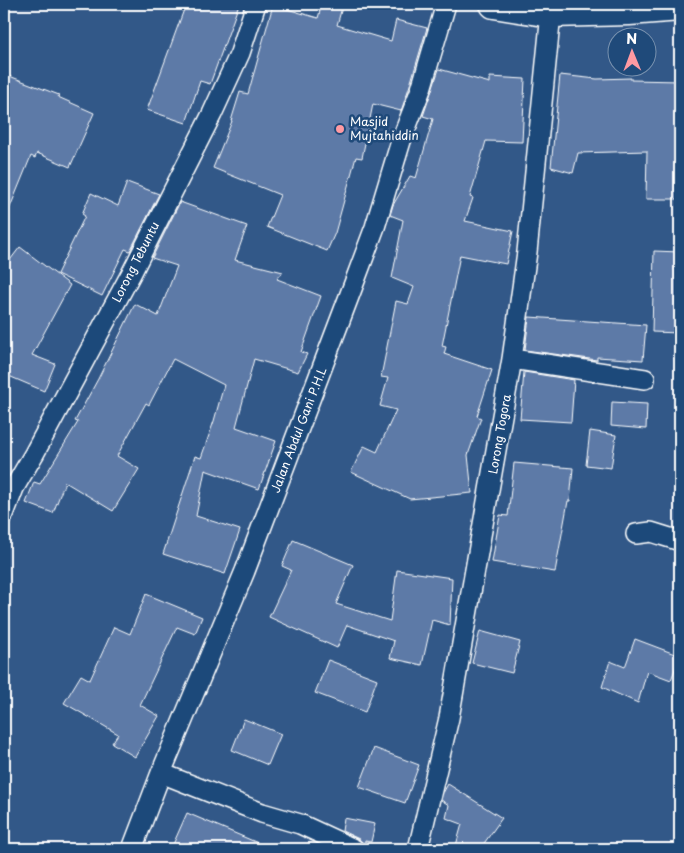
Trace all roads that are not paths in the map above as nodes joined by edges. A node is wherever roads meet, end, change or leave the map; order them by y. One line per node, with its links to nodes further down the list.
1 (256, 4): 8 (street, Lorong Tebuntu)
2 (446, 4): 11 (street, Jalan Abdul Gani P.H.L)
3 (494, 4): 5 (highway)
4 (680, 7): 5 (highway)
5 (551, 13): 6 (street, Lorong Togora)
6 (512, 359): 7 (street); 14 (street, Lorong Togora)
7 (645, 379)
8 (4, 514)
9 (636, 534): 10 (street)
10 (680, 541)
11 (160, 773): 12 (street, Jalan Abdul Gani P.H.L); 13 (street)
12 (132, 849)
13 (354, 849)
14 (418, 849)

